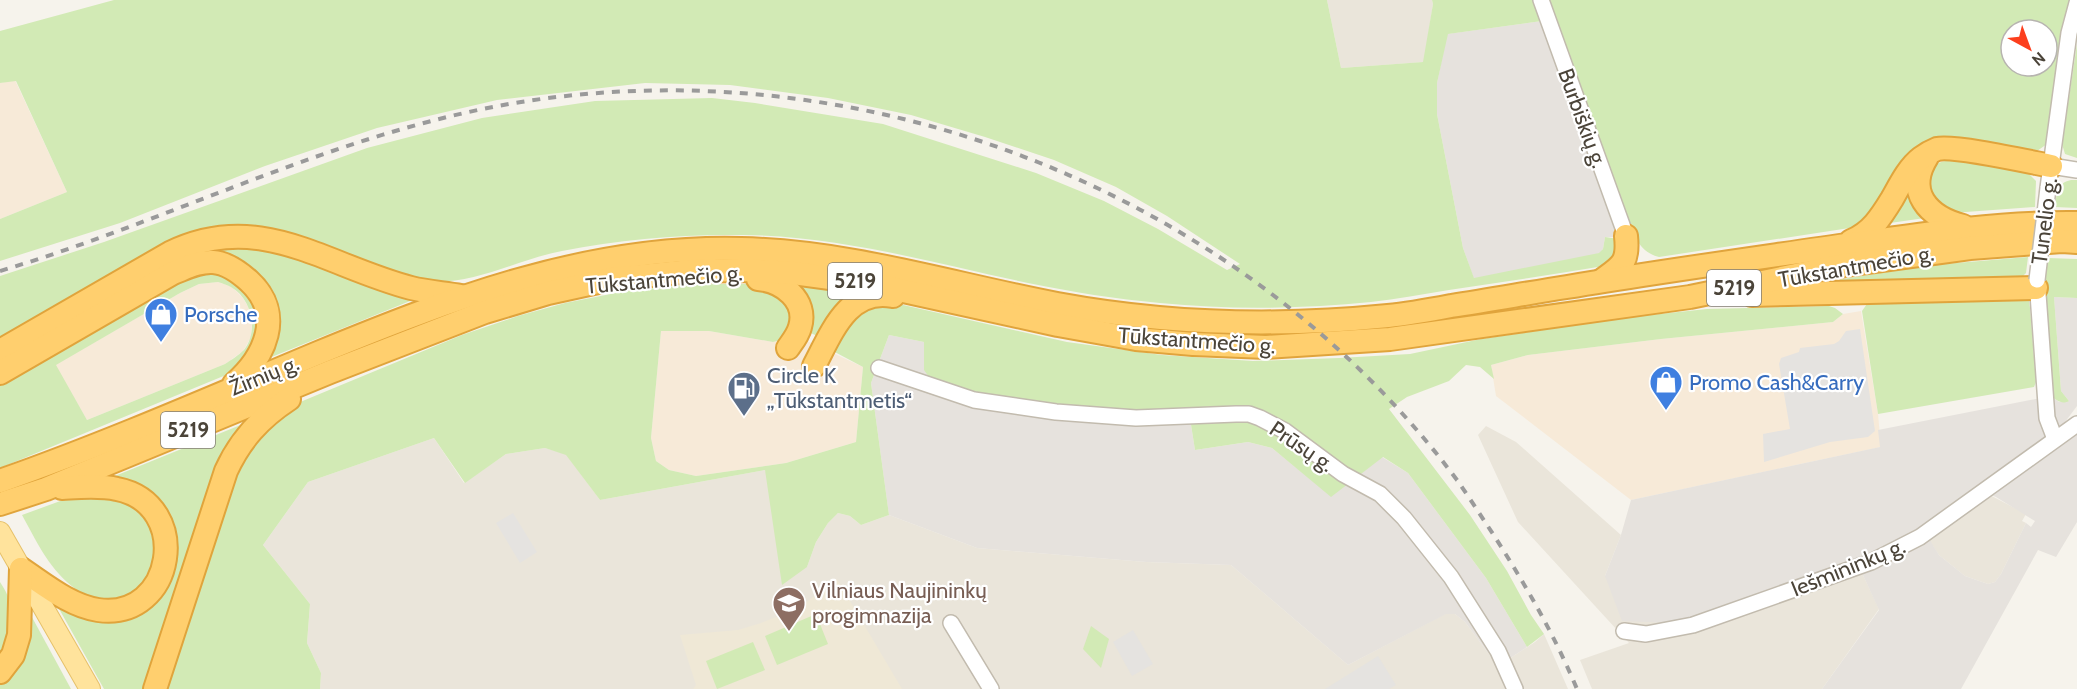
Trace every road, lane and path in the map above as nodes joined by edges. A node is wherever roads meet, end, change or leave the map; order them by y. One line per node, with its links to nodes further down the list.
1 (1541, 0): 8 (street, Burbiškių g.)
2 (2077, 3): 5 (street, Tunelio g.)
3 (1929, 153): 5 (highway); 7 (highway); 10 (highway)
4 (2077, 170): 5 (street)
5 (2050, 177): 14 (street, Tunelio g., bridge)
6 (2077, 223): 7 (highway, Tūkstantmečio g. / 5219)
7 (1966, 227): 10 (highway, Tūkstantmečio g. / 5219)
8 (1626, 236): 12 (highway); 13 (highway)
9 (2077, 242): 16 (highway, Tūkstantmečio g. / 5219)
10 (1838, 246): 12 (highway, Tūkstantmečio g. / 5219)
11 (691, 272): 17 (highway, Tūkstantmečio g. / 5219); 18 (highway); 22 (highway, Tūkstantmečio g. / 5219)
12 (1668, 272): 13 (highway, Tūkstantmečio g. / 5219)
13 (1601, 282): 15 (highway, Tūkstantmečio g. / 5219)
14 (2037, 284): 16 (highway); 26 (street, Tunelio g.)
15 (462, 297): 19 (highway); 24 (highway, Žirnių g. / 5219)
16 (1690, 297): 17 (highway, Tūkstantmečio g. / 5219)
17 (942, 299): 20 (highway)
18 (788, 348)
19 (0, 351)
20 (814, 366)
21 (879, 368): 38 (street, Prūsų g.)
22 (330, 372): 28 (highway, Žirnių g. / 5219); 36 (highway)
23 (0, 373): 24 (highway)
24 (227, 391): 27 (highway, Žirnių g. / 5219)
25 (2077, 424): 26 (street, Iešmininkų g.)
26 (2055, 439): 33 (street, Iešmininkų g.)
27 (0, 481)
28 (46, 489): 29 (highway, Žirnių g. / 5219); 31 (highway)
29 (0, 504)
30 (0, 532): 31 (main road)
31 (21, 569): 34 (highway); 35 (main road)
32 (951, 623): 37 (street)
33 (1624, 631)
34 (0, 672)
35 (90, 689)
36 (155, 689)
37 (992, 689)
38 (1515, 689)

